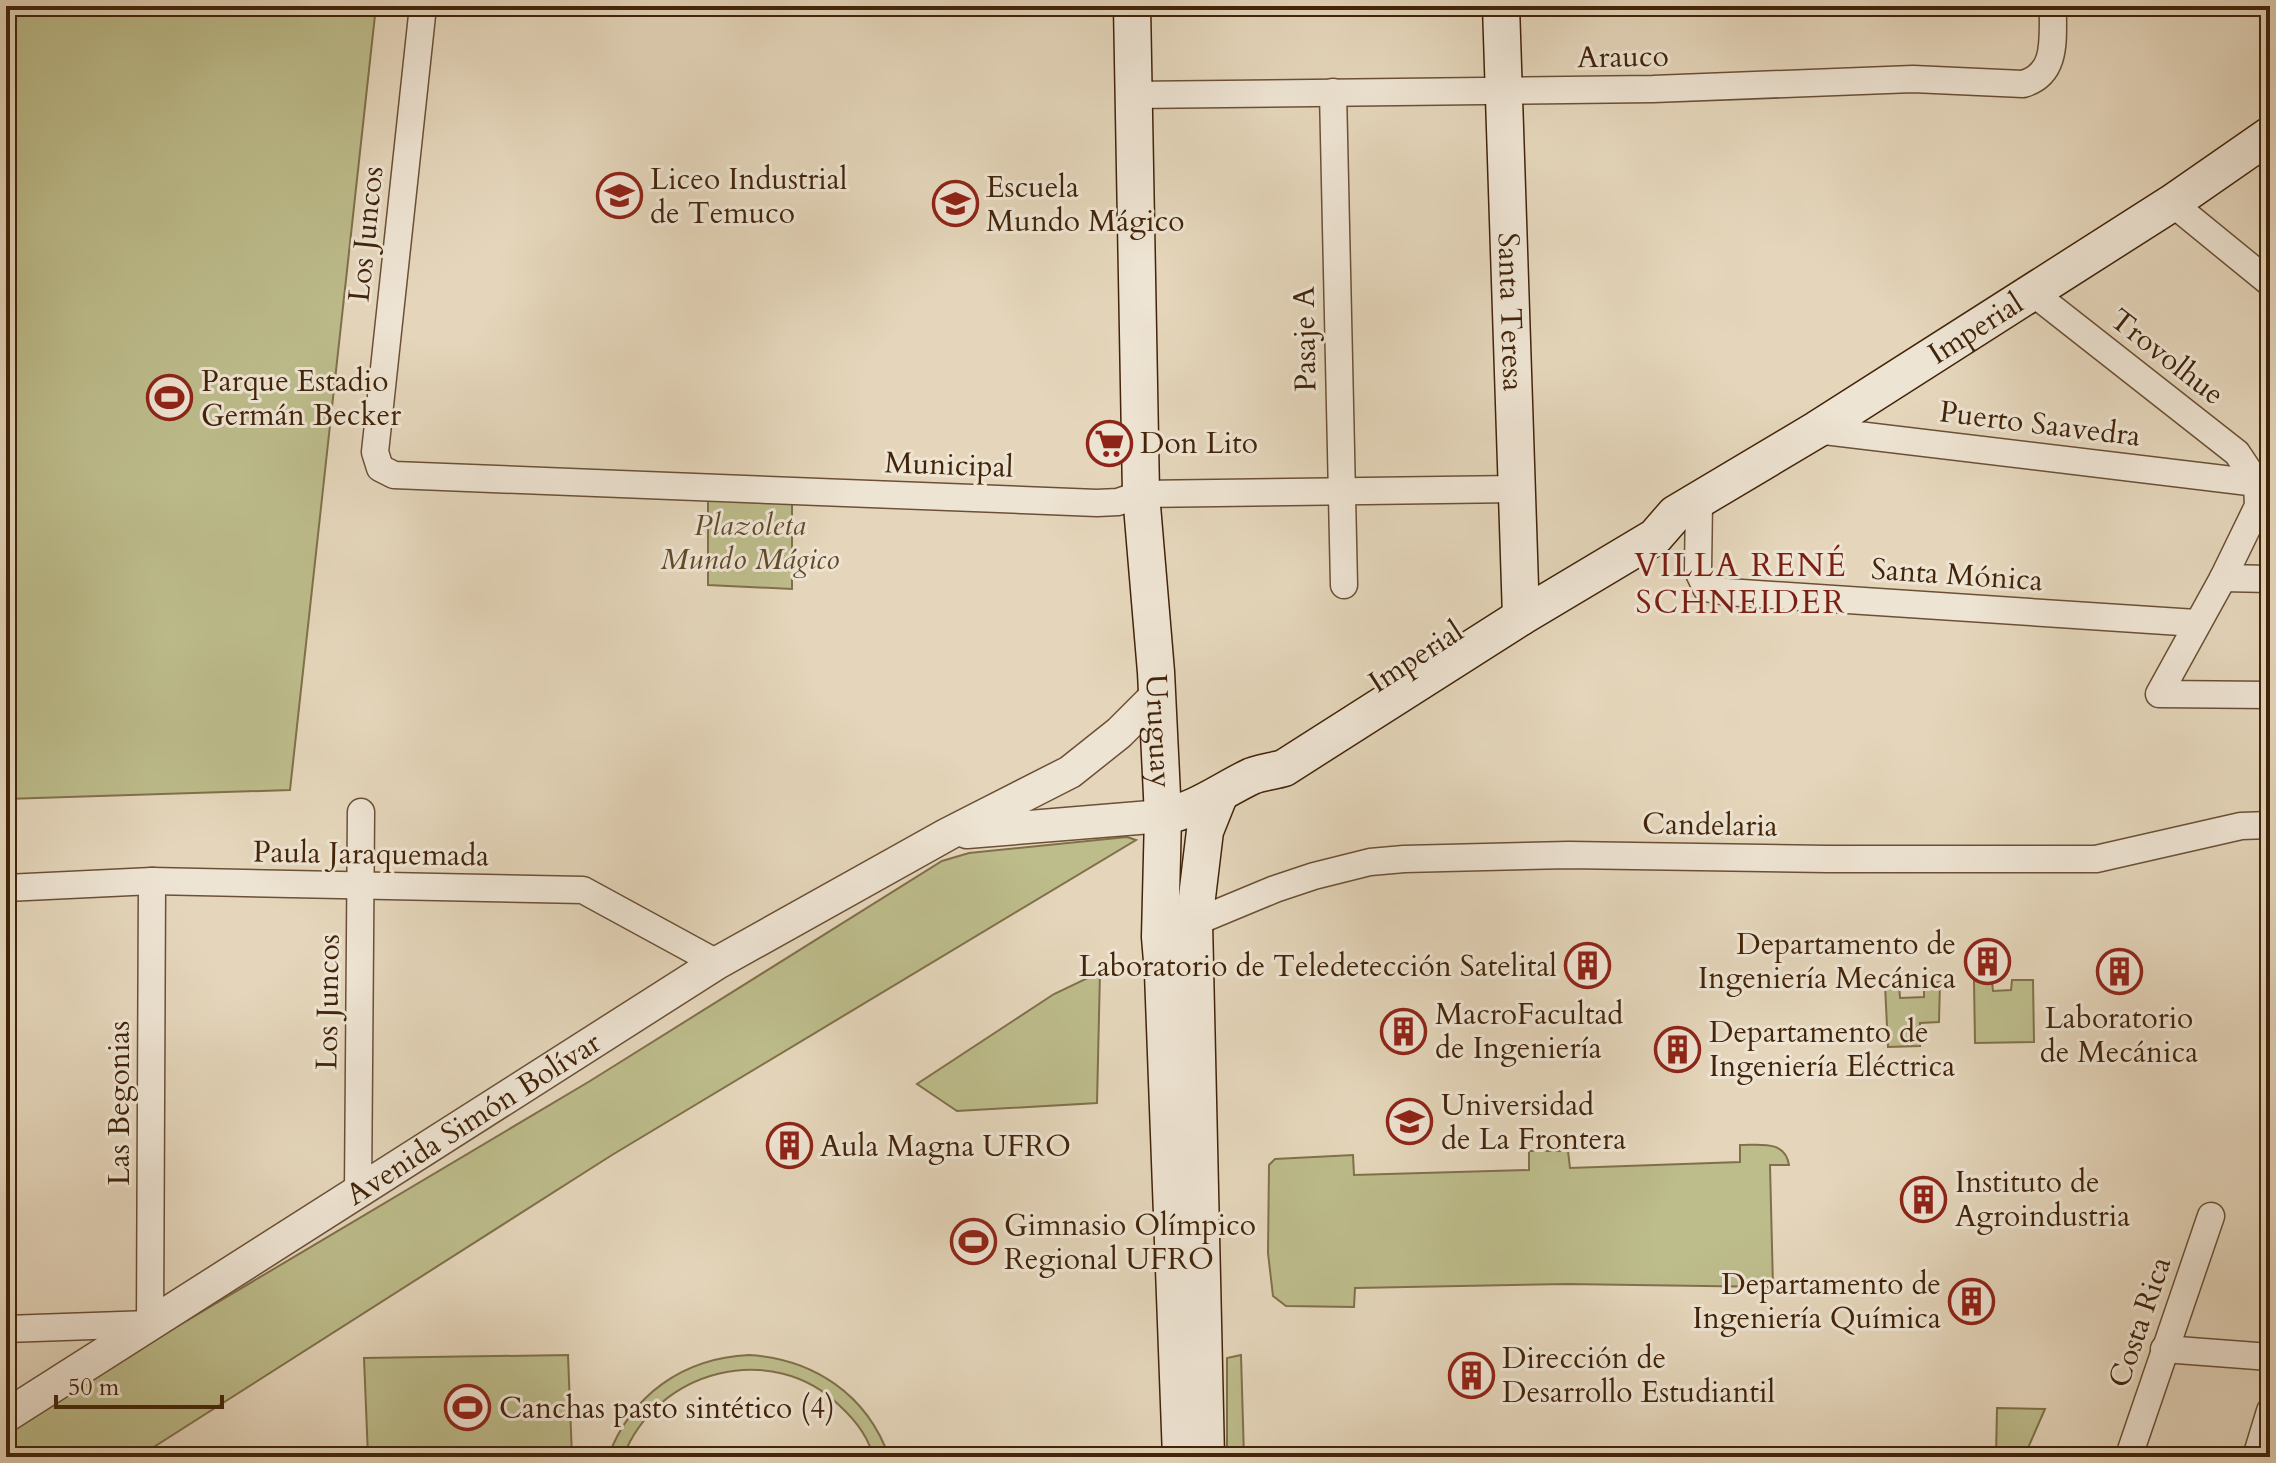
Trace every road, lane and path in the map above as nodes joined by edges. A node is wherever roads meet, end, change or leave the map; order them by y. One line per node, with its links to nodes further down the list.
1 (423, 6): 13 (street, Los Juncos)
2 (1132, 6): 7 (main road, Uruguay)
3 (1501, 6): 5 (main road, Santa Teresa)
4 (2053, 6): 5 (street, Arauco)
5 (1504, 90): 6 (street, Arauco); 15 (main road, Santa Teresa)
6 (1333, 92): 7 (street, Arauco); 16 (street, Pasaje A)
7 (1132, 95): 17 (main road, Uruguay)
8 (2270, 135): 9 (main road, Imperial)
9 (2172, 203): 10 (street); 11 (main road, Imperial)
10 (2270, 283)
11 (2032, 292): 12 (main road, Imperial); 14 (street, Trovolhue)
12 (1816, 430): 14 (street, Puerto Saavedra); 18 (main road, Imperial)
13 (380, 468): 17 (street, Municipal)
14 (2257, 483): 19 (street)
15 (1517, 489): 16 (street, Municipal); 22 (main road, Santa Teresa)
16 (1341, 492): 17 (street, Municipal); 21 (street, Pasaje A)
17 (1141, 494): 24 (main road, Uruguay)
18 (1687, 508): 22 (main road, Imperial); 23 (street, Santa Mónica)
19 (2223, 578): 20 (street); 23 (street)
20 (2270, 579)
21 (1344, 585)
22 (1520, 603): 26 (main road, Imperial)
23 (2196, 623): 25 (street)
24 (1157, 695): 28 (main road, Uruguay); 30 (street, Avenida Simón Bolívar)
25 (2270, 695)
26 (1219, 796): 28 (main road, Imperial); 33 (main road, Uruguay)
27 (361, 812): 32 (street, Los Juncos)
28 (1169, 815): 30 (street, Avenida Simón Bolívar); 33 (main road); 36 (main road, Uruguay)
29 (2270, 825): 35 (street, Candelaria)
30 (948, 834): 37 (street, Avenida Simón Bolívar)
31 (152, 881): 32 (street, Paula Jaraquemada); 34 (street, Paula Jaraquemada); 40 (street, Las Begonias)
32 (361, 885): 37 (street, Paula Jaraquemada); 38 (street, Los Juncos)
33 (1199, 885): 35 (main road, Uruguay)
34 (6, 888)
35 (1194, 922): 36 (street, Candelaria); 48 (main road, Uruguay)
36 (1160, 937): 47 (main road, Uruguay)
37 (717, 963): 38 (street, Avenida Simón Bolívar)
38 (358, 1192): 40 (street, Avenida Simón Bolívar)
39 (2211, 1216): 42 (street, Costa Rica)
40 (150, 1324): 41 (street); 45 (street, Avenida Simón Bolívar)
41 (6, 1329)
42 (2164, 1349): 43 (street); 46 (street, Costa Rica)
43 (2270, 1357)
44 (2270, 1411): 49 (street)
45 (6, 1416)
46 (2131, 1450)
47 (1181, 1457)
48 (1206, 1457)
49 (2256, 1457)

